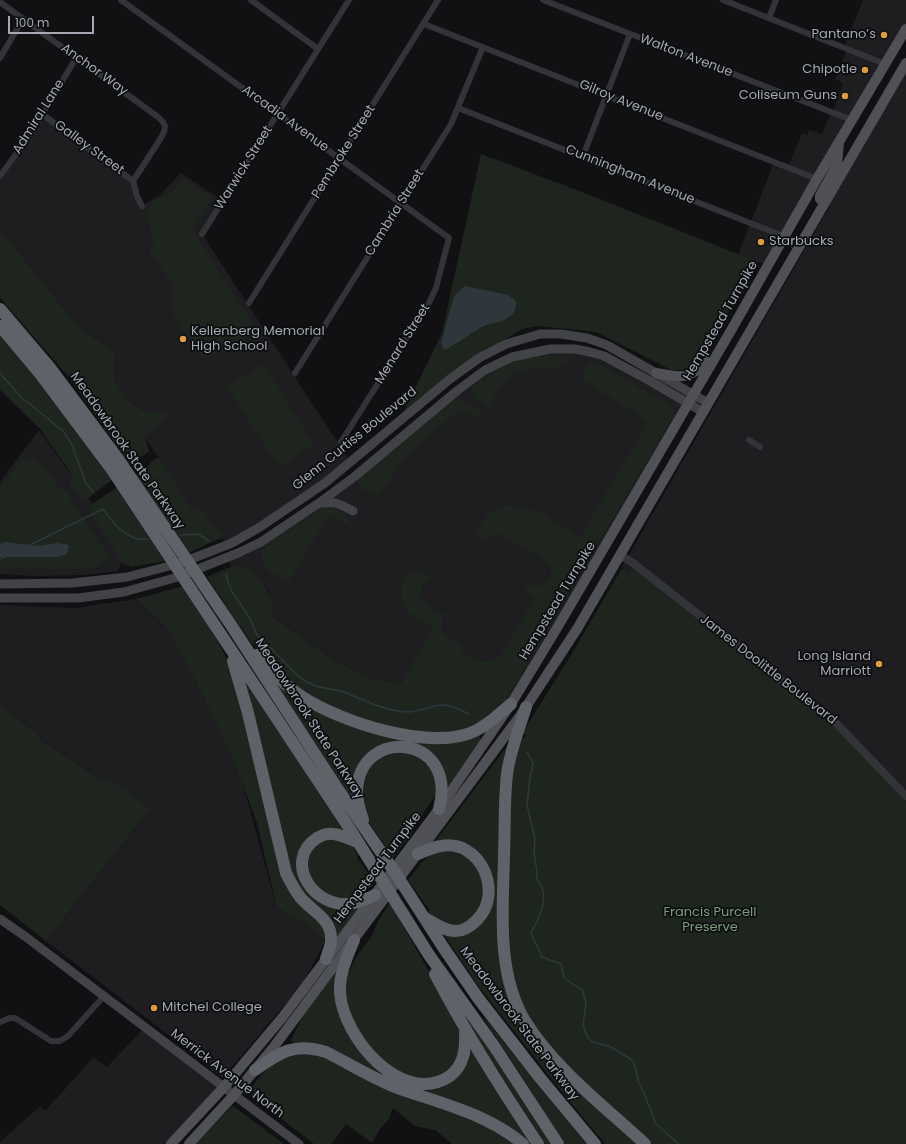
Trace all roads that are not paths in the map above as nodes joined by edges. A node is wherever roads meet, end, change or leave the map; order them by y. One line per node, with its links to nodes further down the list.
1 (122, 0): 23 (street, Arcadia Avenue)
2 (251, 0): 15 (street)
3 (349, 0): 15 (street, Warwick Street)
4 (438, 0): 11 (street, Pembroke Street)
5 (543, 0): 13 (street, Walton Avenue)
6 (723, 0): 9 (street)
7 (776, 0): 9 (street)
8 (0, 2): 10 (street, Anchor Way)
9 (769, 18): 19 (street)
10 (23, 19): 16 (street); 17 (street, Anchor Way)
11 (424, 24): 14 (street, Gilroy Avenue); 27 (street, Pembroke Street)
12 (906, 28): 19 (main road, Hempstead Turnpike)
13 (630, 34): 20 (street); 24 (street, Walton Avenue)
14 (483, 47): 20 (street, Gilroy Avenue); 21 (street, Cambria Street)
15 (318, 49): 23 (street, Warwick Street)
16 (0, 58)
17 (76, 58): 22 (street, Admiral Lane); 30 (street, Anchor Way)
18 (906, 63): 32 (main road, Hempstead Turnpike)
19 (885, 64): 24 (main road, Hempstead Turnpike)
20 (606, 95): 26 (street); 29 (street, Gilroy Avenue)
21 (458, 108): 26 (street, Cunningham Avenue); 31 (street, Cambria Street)
22 (42, 114): 28 (street, Admiral Lane); 30 (street, Galley Street)
23 (278, 114): 27 (street, Arcadia Avenue); 34 (street, Warwick Street)
24 (852, 120): 25 (main road, Hempstead Turnpike)
25 (838, 142): 29 (main road, Hempstead Turnpike); 32 (main road)
26 (582, 156): 35 (street, Cunningham Avenue)
27 (339, 159): 31 (street, Arcadia Avenue); 38 (street, Pembroke Street)
28 (0, 176)
29 (817, 179): 35 (main road, Hempstead Turnpike)
30 (133, 181): 33 (street, Galley Street)
31 (401, 204): 36 (street, Arcadia Avenue); 44 (street, Cambria Street)
32 (824, 204): 37 (main road, Hempstead Turnpike)
33 (142, 206)
34 (202, 234)
35 (784, 236): 37 (street, Cunningham Avenue); 41 (main road, Hempstead Turnpike)
36 (449, 238): 51 (street, Menard Street)
37 (801, 243): 47 (main road, Hempstead Turnpike)
38 (249, 303)
39 (0, 309): 60 (highway, Meadowbrook State Parkway)
40 (0, 326): 61 (highway, Meadowbrook State Parkway)
41 (727, 336): 45 (main road); 46 (main road, Hempstead Turnpike)
42 (593, 340): 43 (main road); 45 (main road, Glenn Curtiss Boulevard); 55 (main road, Glenn Curtiss Boulevard)
43 (590, 352): 48 (main road, Glenn Curtiss Boulevard); 53 (main road, Glenn Curtiss Boulevard)
44 (295, 373)
45 (656, 373): 46 (main road, Glenn Curtiss Boulevard)
46 (694, 394): 47 (main road, Glenn Curtiss Boulevard); 48 (main road, Hempstead Turnpike)
47 (708, 403): 49 (main road, Hempstead Turnpike)
48 (688, 404): 49 (main road, Glenn Curtiss Boulevard); 62 (main road, Hempstead Turnpike)
49 (703, 412): 57 (main road, Hempstead Turnpike)
50 (749, 440): 52 (street)
51 (341, 442)
52 (760, 447)
53 (319, 503): 54 (main road); 56 (main road, Glenn Curtiss Boulevard)
54 (353, 511)
55 (282, 512): 56 (main road); 58 (main road, Glenn Curtiss Boulevard)
56 (272, 534): 59 (main road, Glenn Curtiss Boulevard)
57 (620, 555): 63 (main road, Hempstead Turnpike); 64 (street, James Doolittle Boulevard)
58 (0, 584)
59 (0, 598)
60 (240, 640): 62 (highway); 66 (highway, Meadowbrook State Parkway)
61 (229, 648): 67 (highway, Meadowbrook State Parkway); 77 (highway)
62 (511, 704): 65 (main road, Hempstead Turnpike)
63 (526, 707): 68 (main road, Hempstead Turnpike); 91 (highway)
64 (906, 796)
65 (439, 809): 66 (highway); 69 (main road, Hempstead Turnpike)
66 (366, 830): 73 (highway, Meadowbrook State Parkway)
67 (357, 842): 70 (highway); 71 (highway, Meadowbrook State Parkway)
68 (418, 854): 69 (main road, Hempstead Turnpike); 73 (highway)
69 (401, 868): 70 (main road, Hempstead Turnpike)
70 (380, 895): 76 (main road, Hempstead Turnpike); 77 (main road, Hempstead Turnpike)
71 (397, 905): 80 (highway); 89 (highway, Meadowbrook State Parkway)
72 (0, 914): 75 (main road, Merrick Avenue North)
73 (423, 917): 90 (highway, Meadowbrook State Parkway)
74 (0, 919): 75 (main road, Merrick Avenue North)
75 (26, 937): 78 (main road, Merrick Avenue North)
76 (354, 940): 80 (highway); 81 (main road, Hempstead Turnpike)
77 (326, 959): 82 (main road, Hempstead Turnpike)
78 (104, 996): 79 (street); 82 (main road, Merrick Avenue North)
79 (0, 1022)
80 (464, 1029): 88 (highway)
81 (255, 1070): 83 (main road, Hempstead Turnpike); 87 (highway)
82 (224, 1087): 83 (main road, Merrick Avenue North); 84 (main road, Hempstead Turnpike)
83 (234, 1095): 85 (main road, Hempstead Turnpike); 86 (main road, Merrick Avenue North)
84 (170, 1144)
85 (189, 1144)
86 (299, 1144)
87 (523, 1144)
88 (538, 1144)
89 (558, 1144)
90 (595, 1144)
91 (645, 1144)

